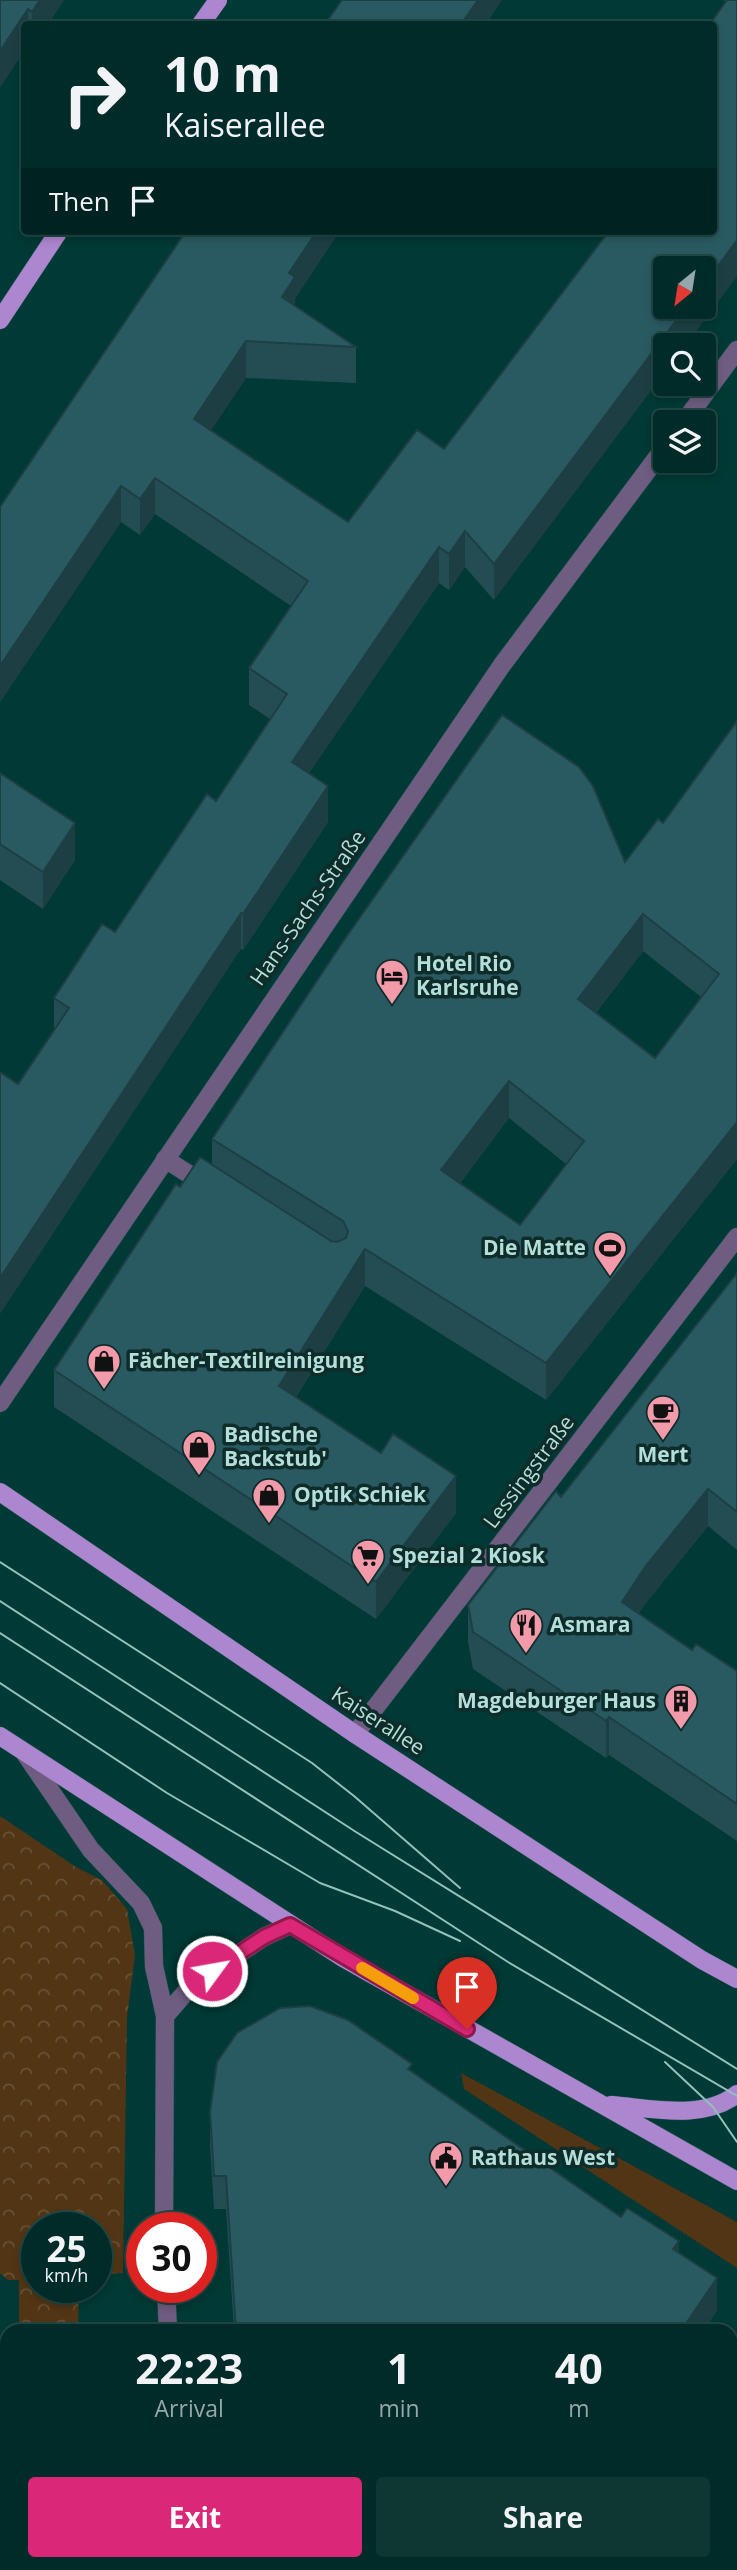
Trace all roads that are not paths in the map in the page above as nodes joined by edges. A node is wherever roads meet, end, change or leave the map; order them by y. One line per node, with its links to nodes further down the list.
1 (218, 0): 2 (main road)
2 (203, 21)
3 (56, 235): 4 (main road)
4 (0, 320)
5 (737, 351): 6 (street)
6 (693, 410)
7 (653, 463): 8 (street, Hans-Sachs-Straße)
8 (165, 1158): 9 (street); 11 (street, Hans-Sachs-Straße)
9 (222, 1195)
10 (737, 1237): 13 (street, Lessingstraße)
11 (0, 1403)
12 (0, 1492): 13 (main road, Kaiserallee)
13 (355, 1734): 17 (main road, Kaiserallee)
14 (0, 1736): 15 (main road)
15 (24, 1752): 16 (main road); 18 (street)
16 (290, 1925): 18 (street); 20 (main road)
17 (737, 1979)
18 (165, 2016): 22 (street)
19 (737, 2094): 20 (main road)
20 (604, 2104): 21 (main road)
21 (737, 2181)
22 (164, 2212)
23 (167, 2303): 24 (street)
24 (168, 2324)

